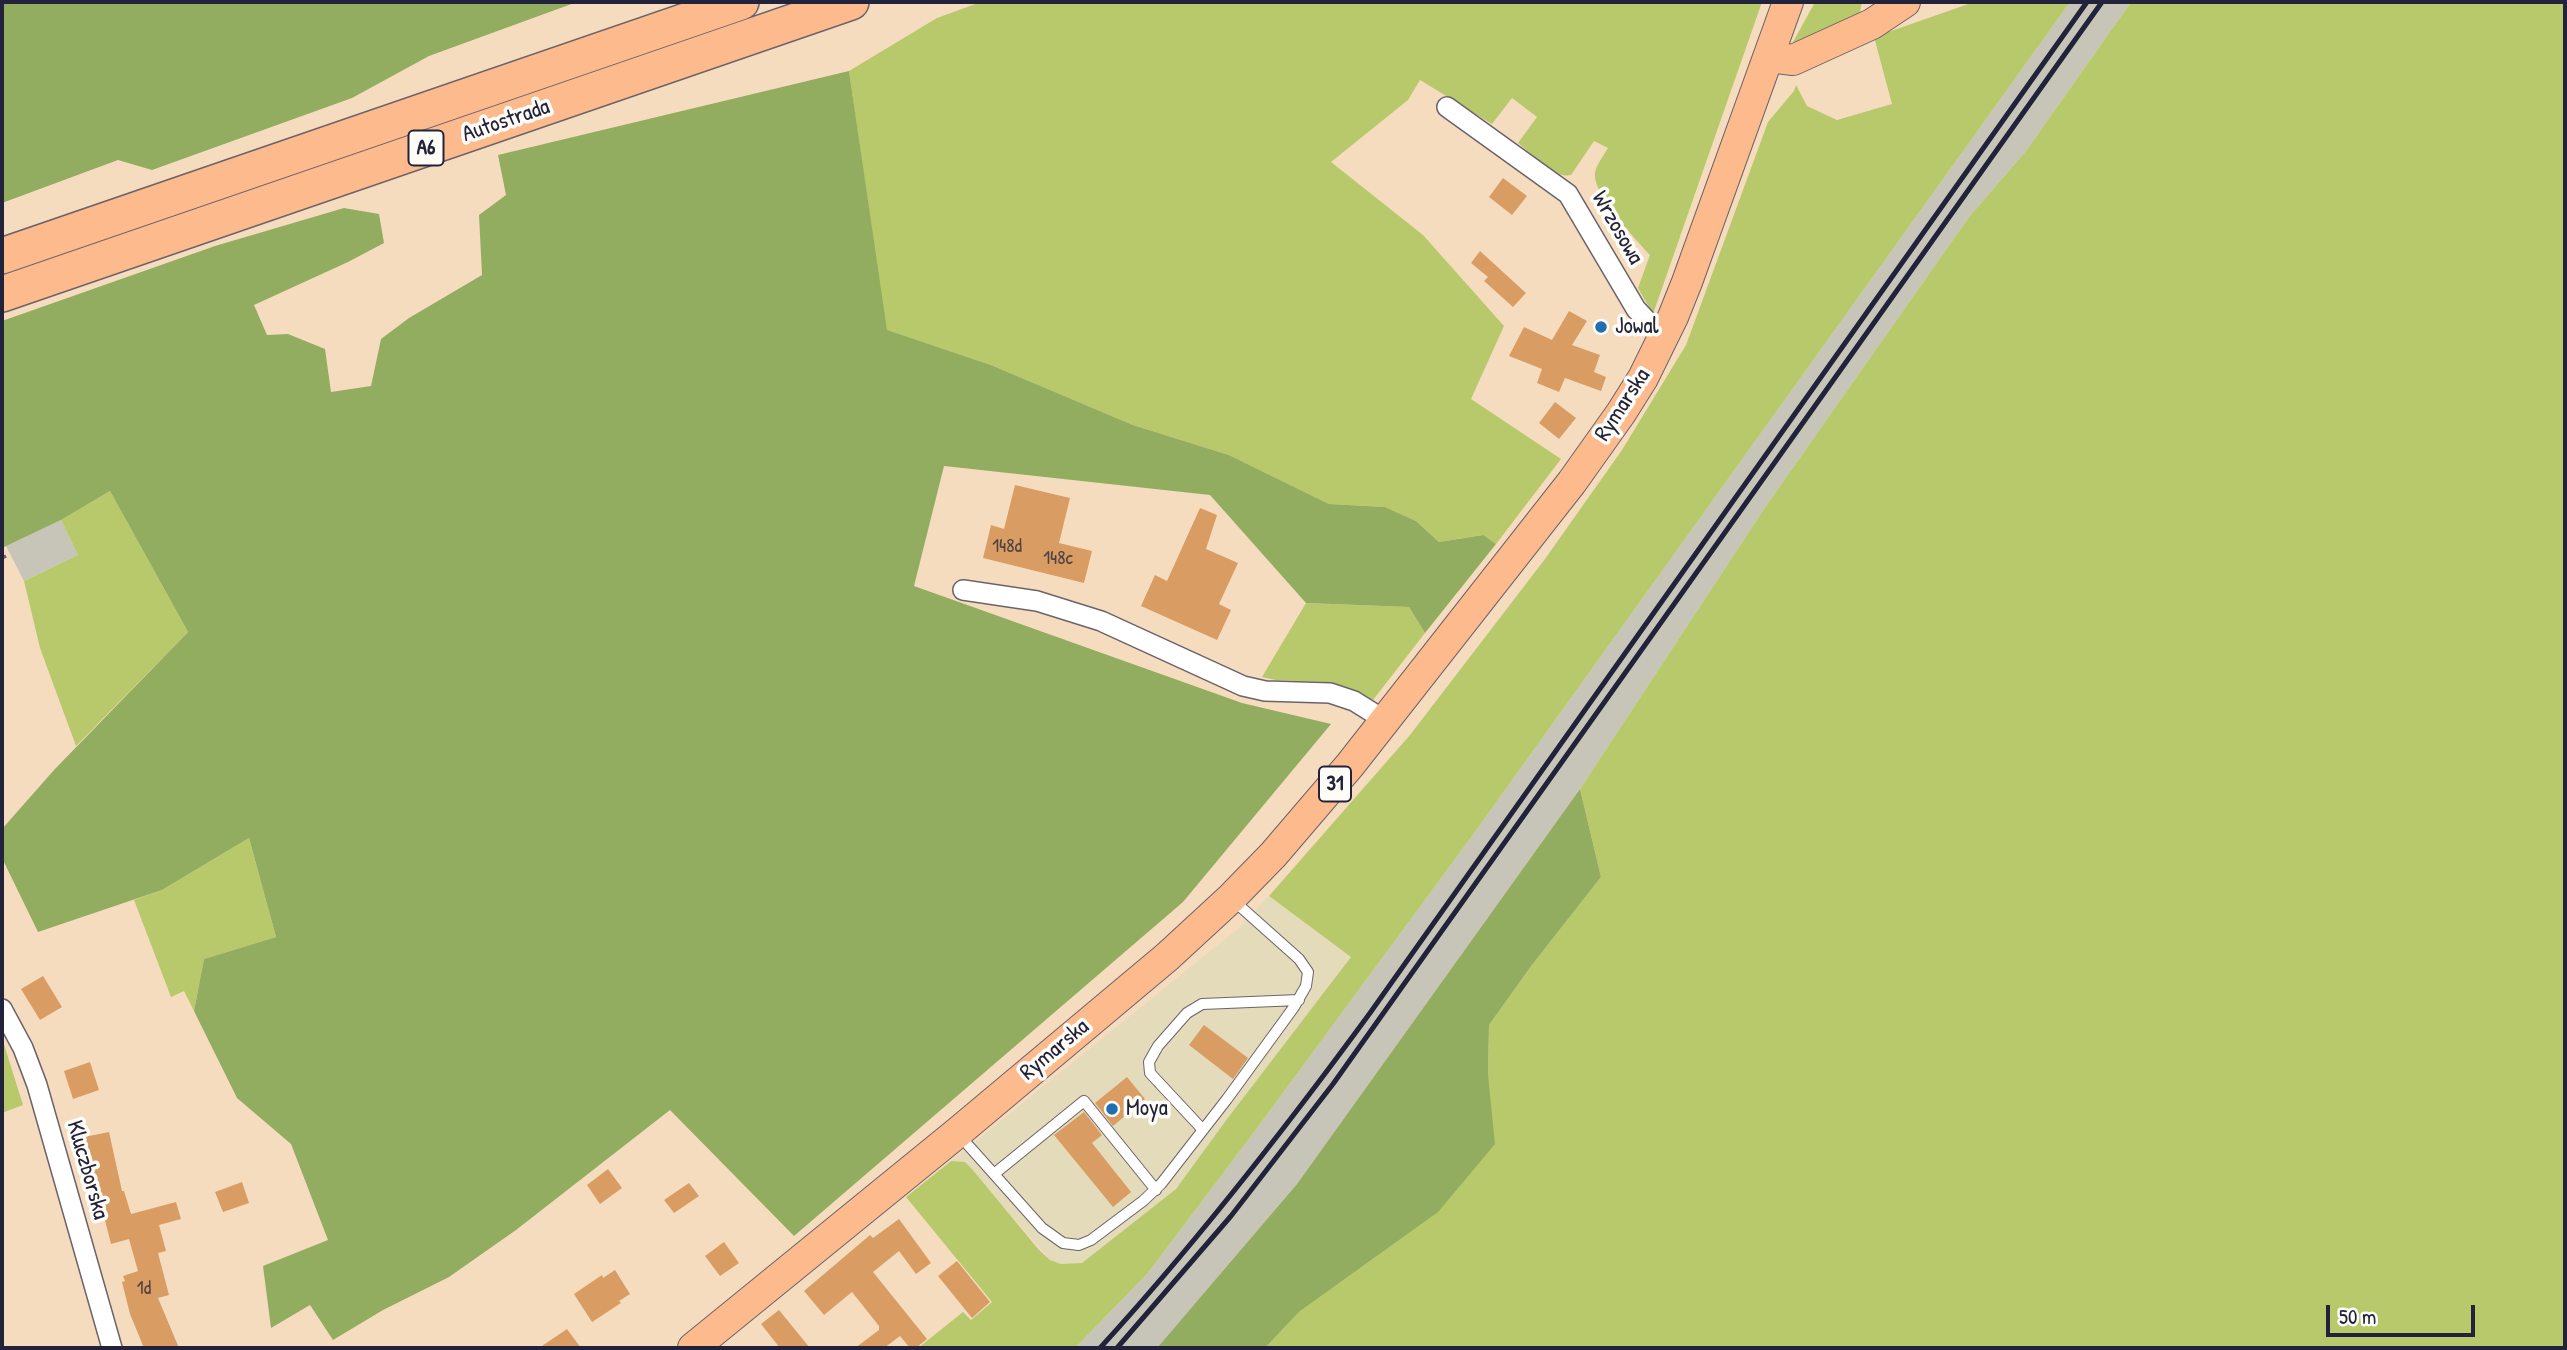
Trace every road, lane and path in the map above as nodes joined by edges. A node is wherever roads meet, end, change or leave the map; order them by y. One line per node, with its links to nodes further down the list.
1 (741, 2): 7 (highway, Autostrada / A6)
2 (851, 2): 8 (highway, Autostrada / A6)
3 (1788, 2): 5 (main road, Rymarska / 31)
4 (1905, 2): 5 (main road)
5 (1769, 57): 9 (main road, Rymarska / 31)
6 (1447, 107): 9 (street, Wrzosowa)
7 (2, 256)
8 (2, 294)
9 (1663, 338): 11 (main road, Rymarska / 31)
10 (963, 590): 11 (street)
11 (1386, 721): 12 (main road, Rymarska / 31)
12 (1231, 898): 13 (lane); 16 (main road, Rymarska / 31)
13 (1299, 1000): 15 (lane); 15 (lane)
14 (2, 1009): 19 (street, Kluczborska)
15 (1203, 1130): 18 (lane)
16 (957, 1133): 17 (lane); 20 (main road, Rymarska / 31)
17 (994, 1174): 18 (lane); 18 (lane)
18 (1156, 1190)
19 (112, 1348)
20 (693, 1348)

